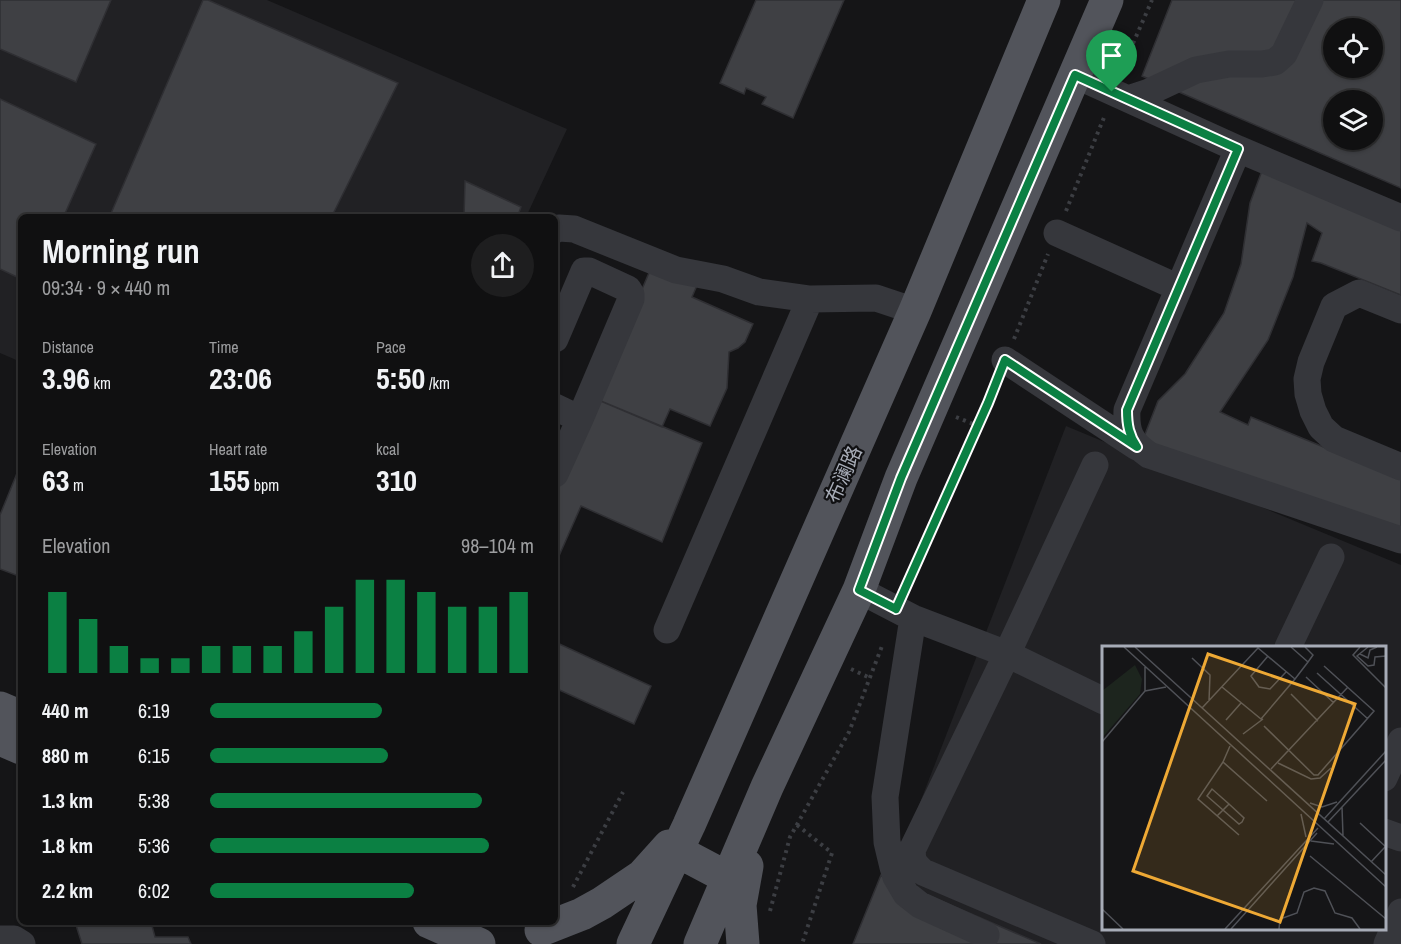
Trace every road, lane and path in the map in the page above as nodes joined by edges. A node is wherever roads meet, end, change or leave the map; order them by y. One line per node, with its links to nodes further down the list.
1 (1044, 0): 14 (main road, 布澜路)
2 (1107, 0): 5 (main road)
3 (1152, 0): 6 (path)
4 (1310, 0): 6 (lane)
5 (1075, 75): 6 (lane); 25 (main road)
6 (1117, 96): 7 (lane); 10 (path)
7 (1238, 149): 8 (lane); 11 (lane)
8 (1401, 218)
9 (558, 228): 12 (lane)
10 (1057, 233): 11 (lane); 16 (path)
11 (1179, 288): 19 (lane)
12 (810, 299): 14 (lane); 27 (lane)
13 (1401, 310): 22 (lane)
14 (915, 311): 41 (main road, 布澜路)
15 (558, 332): 18 (lane)
16 (1005, 360): 19 (lane); 26 (path)
17 (558, 408): 18 (lane)
18 (580, 419): 21 (lane)
19 (1137, 447): 23 (lane)
20 (1095, 465): 29 (lane)
21 (558, 467)
22 (1401, 467)
23 (1401, 540)
24 (1331, 557): 28 (lane)
25 (859, 590): 26 (lane); 38 (main road)
26 (904, 614): 29 (lane); 39 (path); 51 (lane)
27 (667, 630)
28 (1288, 646)
29 (1007, 654): 30 (lane); 59 (lane)
30 (1102, 700)
31 (0, 708): 32 (main road)
32 (18, 716)
33 (0, 739): 35 (main road)
34 (1401, 741): 36 (lane)
35 (18, 747)
36 (1386, 774)
37 (623, 792): 44 (path)
38 (758, 806): 43 (main road); 57 (main road)
39 (797, 825): 46 (path); 58 (path)
40 (1386, 832): 42 (lane)
41 (683, 838): 43 (main road); 47 (main road); 55 (main road, 布澜路)
42 (1401, 838)
43 (728, 878): 56 (main road)
44 (570, 892)
45 (1401, 912): 60 (lane)
46 (767, 921)
47 (558, 924)
48 (436, 925): 54 (main road)
49 (556, 925): 50 (main road)
50 (539, 932)
51 (986, 935)
52 (0, 939): 53 (lane)
53 (22, 944)
54 (479, 944)
55 (633, 944)
56 (700, 944)
57 (743, 944)
58 (802, 944)
59 (1092, 944)
60 (1387, 944)

